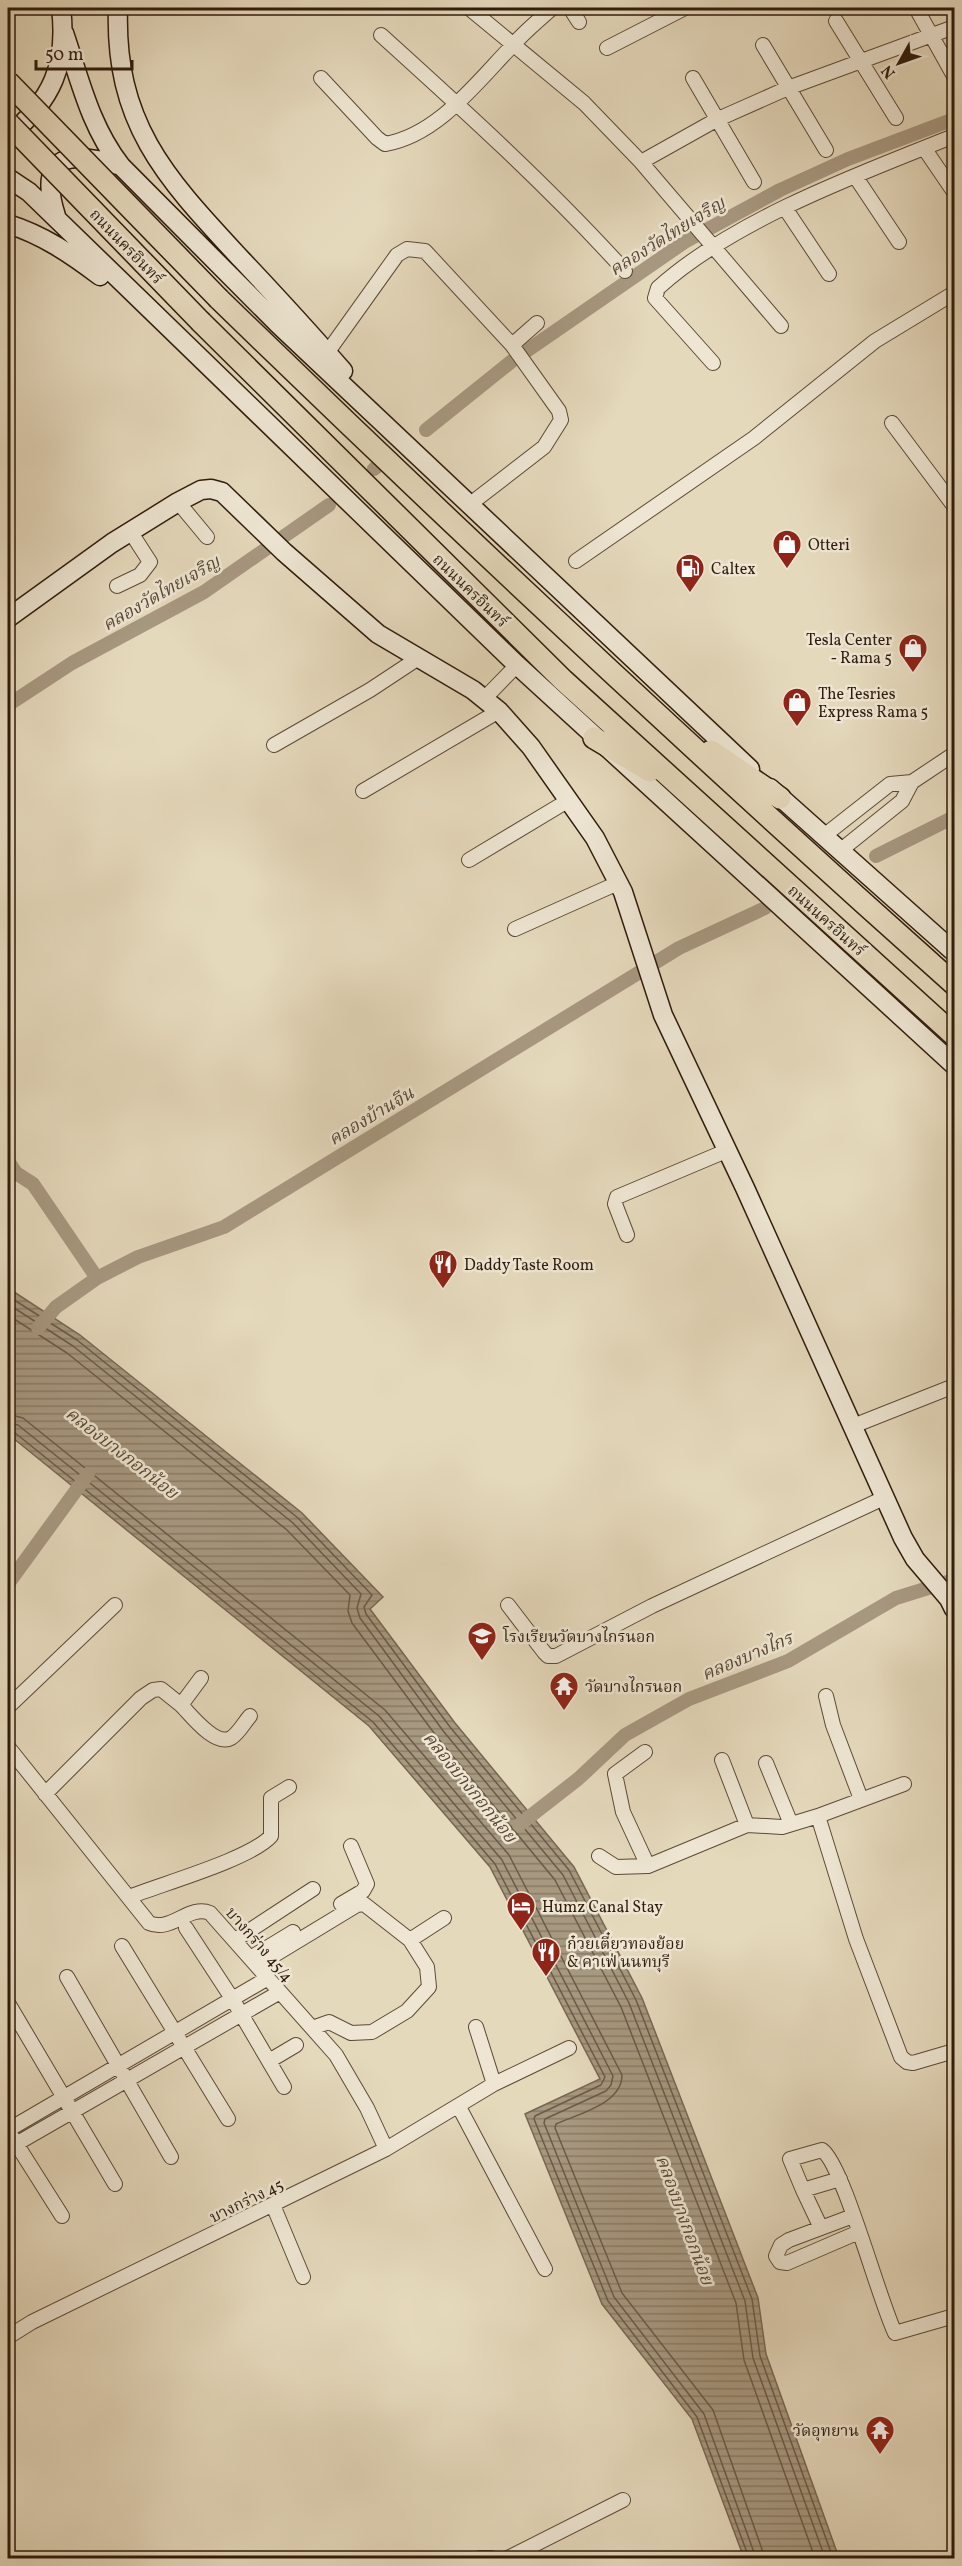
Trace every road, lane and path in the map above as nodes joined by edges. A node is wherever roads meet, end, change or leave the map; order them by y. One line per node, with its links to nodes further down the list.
1 (61, 8): 12 (main road)
2 (71, 8): 12 (main road)
3 (118, 8): 50 (main road)
4 (469, 8): 15 (street)
5 (552, 8): 15 (street)
6 (570, 8): 10 (street)
7 (685, 8): 17 (street)
8 (916, 8): 14 (street)
9 (836, 21): 18 (street)
10 (579, 22)
11 (954, 27): 14 (street)
12 (64, 33): 28 (main road); 33 (main road)
13 (381, 35): 24 (street)
14 (932, 36): 18 (street); 19 (street)
15 (514, 43): 24 (street); 32 (street)
16 (764, 45): 23 (street)
17 (607, 48)
18 (861, 61): 23 (street); 25 (street)
19 (954, 76)
20 (321, 78): 24 (street)
21 (693, 78): 26 (street)
22 (8, 82): 65 (main road, ถนนนครอินทร์, bridge)
23 (788, 88): 26 (street); 31 (street)
24 (457, 104): 43 (street)
25 (896, 118)
26 (716, 120): 32 (street); 36 (street)
27 (8, 123): 72 (main road, ถนนนครอินทร์, bridge)
28 (8, 136)
29 (954, 136): 30 (street)
30 (924, 148): 34 (street); 37 (street)
31 (826, 150)
32 (641, 162): 42 (street)
33 (122, 166): 39 (main road); 53 (main road)
34 (855, 176): 38 (street); 41 (street)
35 (8, 178): 39 (main road, ถนนนครอินทร์)
36 (754, 182)
37 (954, 192)
38 (785, 208): 42 (street); 44 (street)
39 (57, 220): 46 (main road, ถนนนครอินทร์)
40 (8, 224): 46 (main road)
41 (899, 242)
42 (709, 245): 48 (street); 51 (street)
43 (625, 271)
44 (829, 274)
45 (954, 293): 59 (street)
46 (146, 308): 63 (main road, ถนนนครอินทร์)
47 (537, 322): 49 (street)
48 (781, 326)
49 (514, 348): 50 (street); 55 (street)
50 (327, 353): 53 (main road)
51 (713, 363)
52 (892, 423): 56 (street)
53 (395, 433): 55 (main road)
54 (178, 502): 57 (main road); 58 (street); 62 (main road)
55 (468, 505): 73 (main road)
56 (954, 507)
57 (130, 531): 60 (street); 61 (main road)
58 (207, 537)
59 (576, 561)
60 (117, 586)
61 (8, 618)
62 (417, 659): 64 (main road); 68 (street)
63 (517, 665): 64 (street); 67 (main road, ถนนนครอินทร์)
64 (484, 699): 66 (main road)
65 (651, 710): 73 (main road); 81 (main road, ถนนนครอินทร์)
66 (499, 711): 71 (street); 74 (main road)
67 (594, 738): 72 (main road); 83 (main road, ถนนนครอินทร์)
68 (274, 745)
69 (954, 754): 70 (street)
70 (912, 782): 75 (street); 76 (street)
71 (363, 791)
72 (691, 797): 82 (main road, ถนนนครอินทร์)
73 (780, 798): 75 (main road)
74 (569, 800): 77 (street); 78 (main road)
75 (825, 835): 76 (main road)
76 (841, 850): 80 (main road)
77 (469, 860)
78 (618, 883): 79 (street); 84 (main road)
79 (515, 929)
80 (954, 952)
81 (954, 984)
82 (954, 1035)
83 (954, 1065)
84 (726, 1151): 85 (street); 87 (main road)
85 (627, 1235)
86 (954, 1386): 87 (street)
87 (853, 1426): 88 (main road)
88 (886, 1497): 89 (main road); 91 (street)
89 (952, 1604)
90 (116, 1605): 95 (street)
91 (508, 1605)
92 (201, 1678): 94 (street)
93 (826, 1696): 104 (street)
94 (181, 1705): 96 (street); 103 (street)
95 (8, 1707)
96 (250, 1716)
97 (8, 1747): 103 (street, บางกร่าง 45/4)
98 (645, 1752): 110 (street)
99 (722, 1760): 107 (street)
100 (766, 1763): 106 (street)
101 (904, 1784): 104 (street)
102 (289, 1787): 112 (street)
103 (45, 1794): 112 (street, บางกร่าง 45/4)
104 (861, 1799): 105 (street)
105 (818, 1816): 106 (street); 131 (street)
106 (791, 1824): 107 (street)
107 (747, 1826): 110 (street)
108 (351, 1846): 118 (street)
109 (599, 1856): 110 (street)
110 (648, 1866)
111 (313, 1889): 115 (street)
112 (132, 1902): 115 (street, บางกร่าง 45/4)
113 (444, 1918): 116 (street)
114 (186, 1928): 122 (street)
115 (235, 1940): 118 (street, บางกร่าง 45/4)
116 (410, 1940): 118 (street); 126 (street)
117 (122, 1946): 127 (street)
118 (255, 1961): 120 (street, บางกร่าง 45/4)
119 (67, 1977): 133 (street)
120 (268, 1978): 121 (street, บางกร่าง 45/4); 122 (street)
121 (280, 1992): 124 (street); 126 (street, บางกร่าง 45/4)
122 (233, 2000): 124 (street); 127 (street)
123 (8, 2003): 137 (street)
124 (242, 2014): 129 (street); 132 (street)
125 (476, 2027): 135 (street)
126 (312, 2028): 143 (street, บางกร่าง 45/4)
127 (176, 2032): 129 (street); 133 (street)
128 (296, 2045): 132 (street)
129 (185, 2048): 134 (street); 140 (street)
130 (568, 2048): 135 (street, บางกร่าง 45)
131 (954, 2051)
132 (269, 2061): 136 (street)
133 (118, 2064): 134 (street); 137 (street)
134 (129, 2080): 139 (street); 144 (street)
135 (494, 2084): 138 (street, บางกร่าง 45)
136 (284, 2087)
137 (62, 2097): 139 (street); 141 (street)
138 (459, 2107): 143 (street, บางกร่าง 45); 153 (street)
139 (71, 2112): 142 (street); 146 (street)
140 (228, 2119)
141 (8, 2131): 142 (street)
142 (12, 2145): 149 (street)
143 (386, 2149): 148 (street, บางกร่าง 45)
144 (171, 2157)
145 (840, 2180): 147 (street); 147 (street); 150 (street)
146 (115, 2184)
147 (803, 2190): 151 (street)
148 (273, 2205): 154 (street); 156 (street, บางกร่าง 45)
149 (62, 2216)
150 (853, 2216): 151 (street); 152 (street)
151 (821, 2228): 152 (street)
152 (859, 2232): 155 (street)
153 (545, 2269)
154 (303, 2277)
155 (954, 2316)
156 (8, 2337)
157 (623, 2500): 160 (street)
158 (480, 2559): 159 (street)
159 (491, 2559)
160 (508, 2559)

